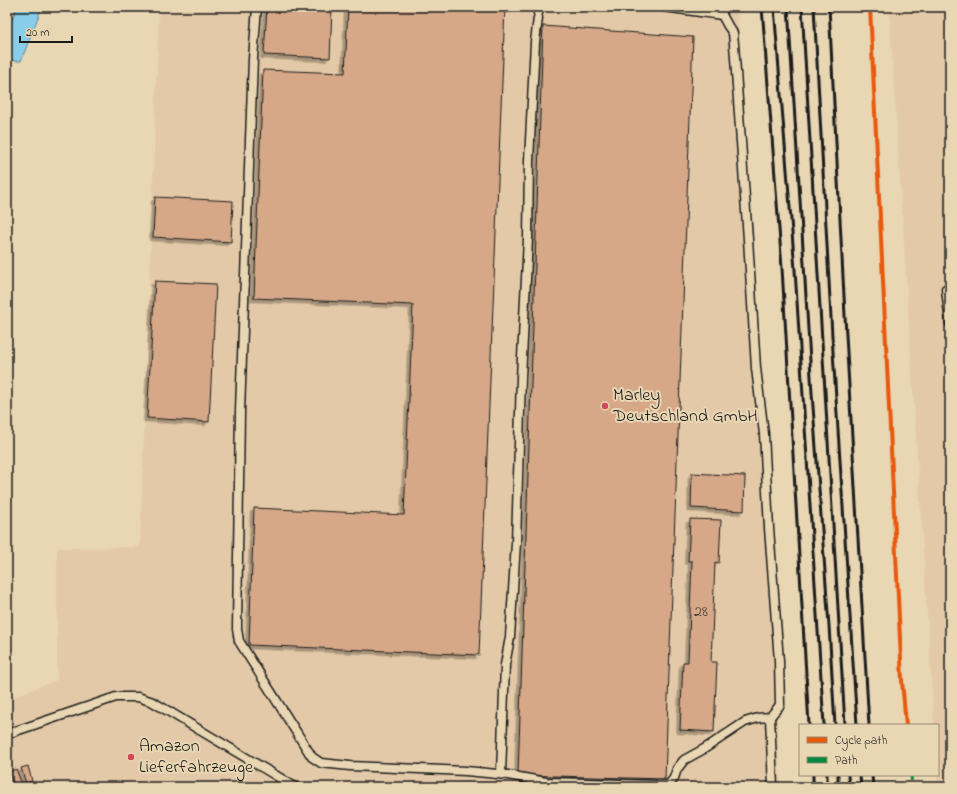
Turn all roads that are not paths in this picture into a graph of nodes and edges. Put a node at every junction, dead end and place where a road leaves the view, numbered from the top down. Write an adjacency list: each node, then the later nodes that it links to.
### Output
1 (257, 7): 9 (lane)
2 (664, 7): 3 (lane)
3 (722, 11): 7 (lane)
4 (538, 13): 9 (lane)
5 (950, 288): 6 (lane)
6 (950, 323)
7 (770, 717): 10 (lane); 12 (lane)
8 (7, 734): 11 (lane)
9 (501, 774): 10 (lane)
10 (670, 786)
11 (295, 787)
12 (773, 787)

